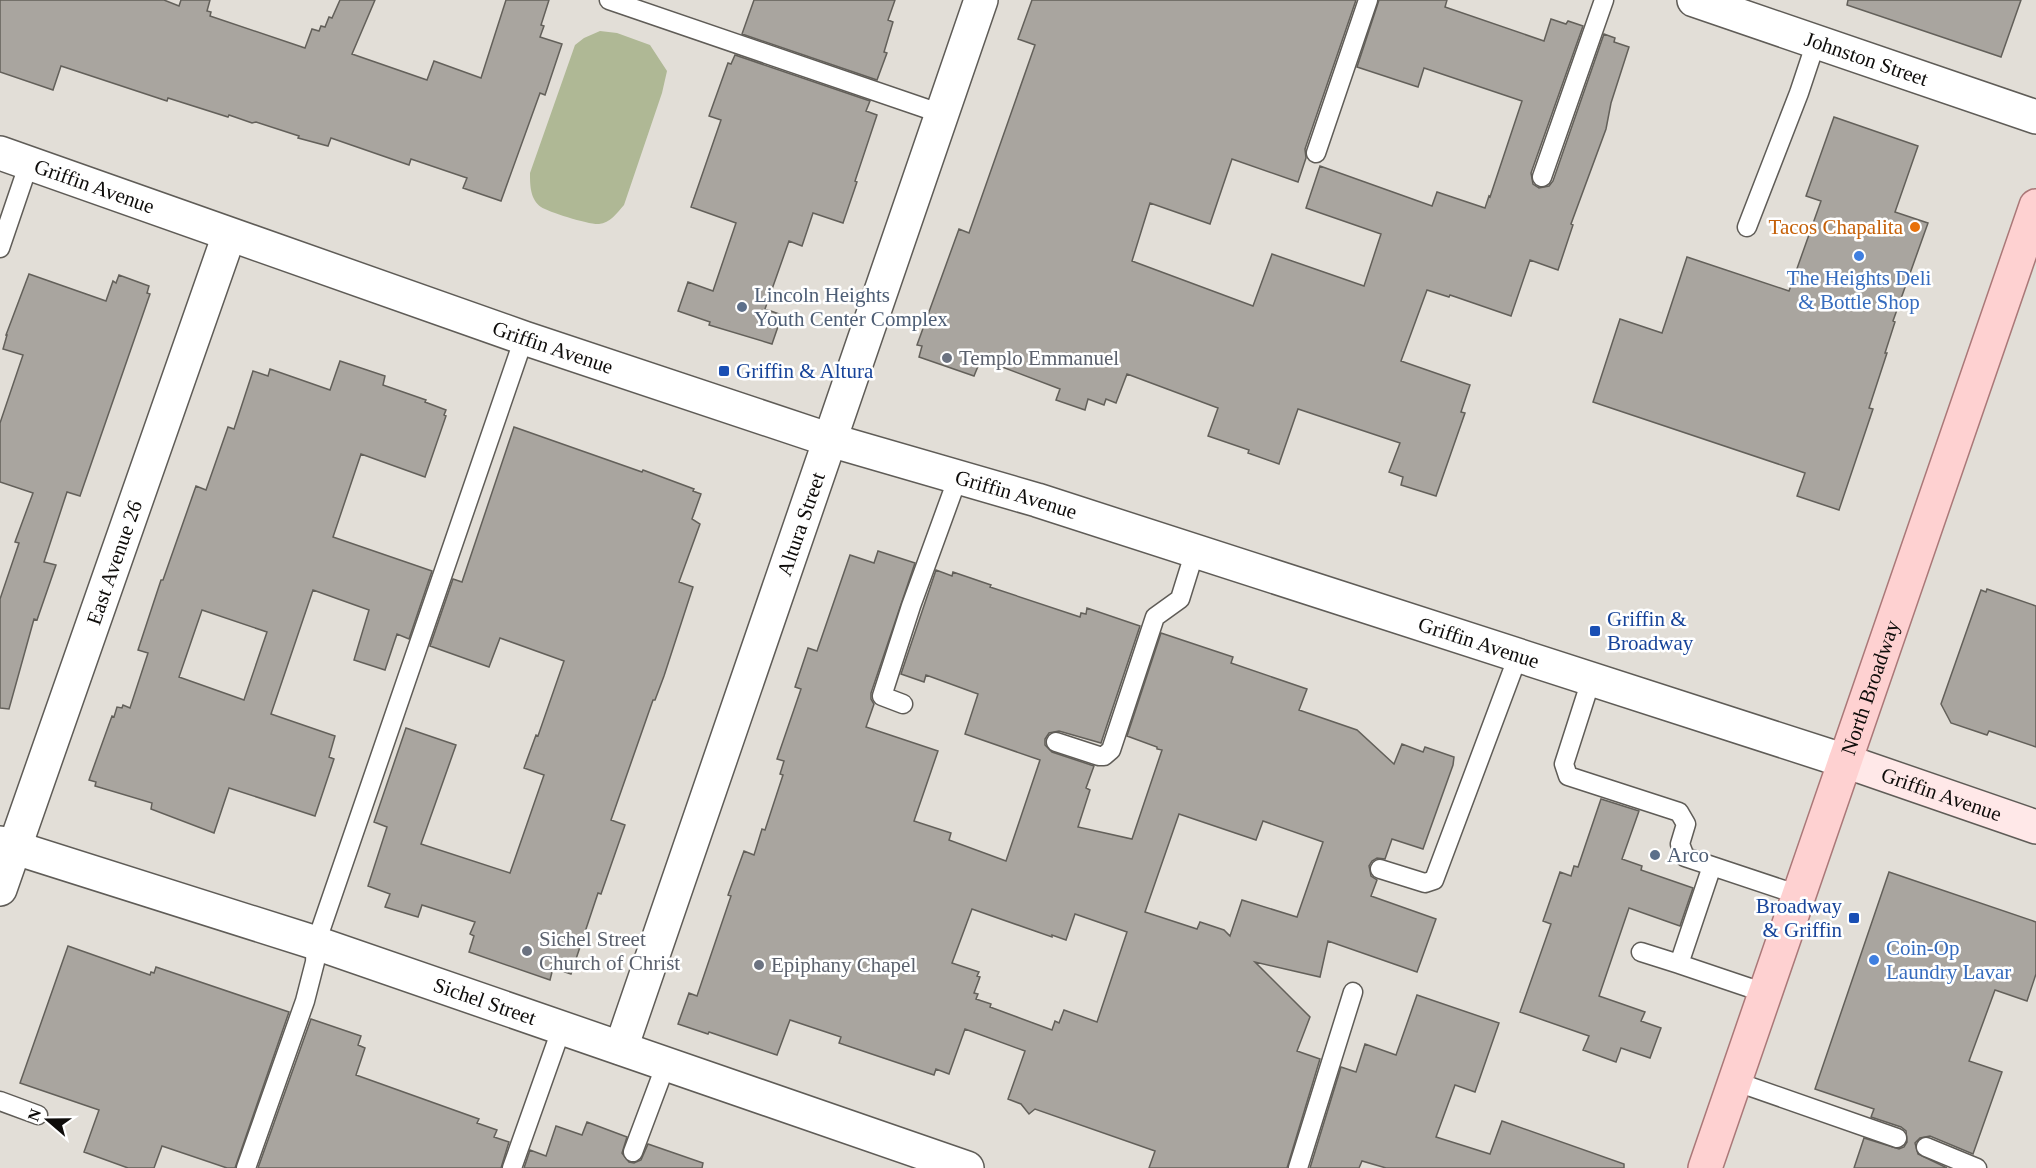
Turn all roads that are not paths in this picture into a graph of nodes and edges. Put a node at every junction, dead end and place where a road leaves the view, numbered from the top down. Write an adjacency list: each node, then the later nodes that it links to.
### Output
1 (609, 0): 7 (lane)
2 (981, 0): 7 (street, Altura Street)
3 (1368, 0): 9 (lane)
4 (1604, 0): 11 (lane)
5 (1694, 0): 6 (street, Johnston Street)
6 (1816, 42): 8 (street, Johnston Street); 13 (lane)
7 (942, 114): 17 (street, Altura Street)
8 (2036, 117)
9 (1316, 153)
10 (15, 158): 14 (street, Griffin Avenue); 15 (lane)
11 (1542, 177)
12 (2036, 206): 24 (main road, North Broadway)
13 (1747, 227)
14 (229, 235): 16 (street, Griffin Avenue); 26 (street, East Avenue 26)
15 (0, 248)
16 (525, 338): 17 (street, Griffin Avenue); 31 (lane)
17 (830, 440): 18 (street, Griffin Avenue); 37 (street, Altura Street)
18 (958, 477): 19 (street, Griffin Avenue); 22 (lane)
19 (1195, 551): 20 (street, Griffin Avenue); 23 (lane)
20 (1518, 656): 21 (street, Griffin Avenue); 28 (lane)
21 (1591, 680): 24 (street, Griffin Avenue); 27 (lane)
22 (903, 704)
23 (1056, 742)
24 (1845, 761): 25 (main road, Griffin Avenue); 30 (main road, North Broadway)
25 (2036, 827)
26 (7, 845): 29 (street, East Avenue 26); 31 (street, Sichel Street)
27 (1712, 866): 30 (lane); 33 (lane)
28 (1380, 869)
29 (0, 889)
30 (1799, 895): 35 (main road, North Broadway)
31 (316, 943): 36 (street, Sichel Street); 45 (lane)
32 (1641, 952): 33 (lane)
33 (1679, 964): 35 (lane)
34 (1353, 992): 48 (lane)
35 (1765, 993): 39 (main road, North Broadway)
36 (562, 1027): 37 (street, Sichel Street); 46 (lane)
37 (621, 1048): 38 (street, Sichel Street)
38 (666, 1064): 44 (lane); 47 (street, Sichel Street)
39 (1734, 1081): 42 (lane); 49 (main road, North Broadway)
40 (0, 1101): 41 (lane)
41 (39, 1115)
42 (1897, 1138)
43 (1926, 1147): 50 (lane)
44 (630, 1160)
45 (246, 1168)
46 (512, 1168)
47 (967, 1168)
48 (1298, 1168)
49 (1705, 1168)
50 (1977, 1168)

